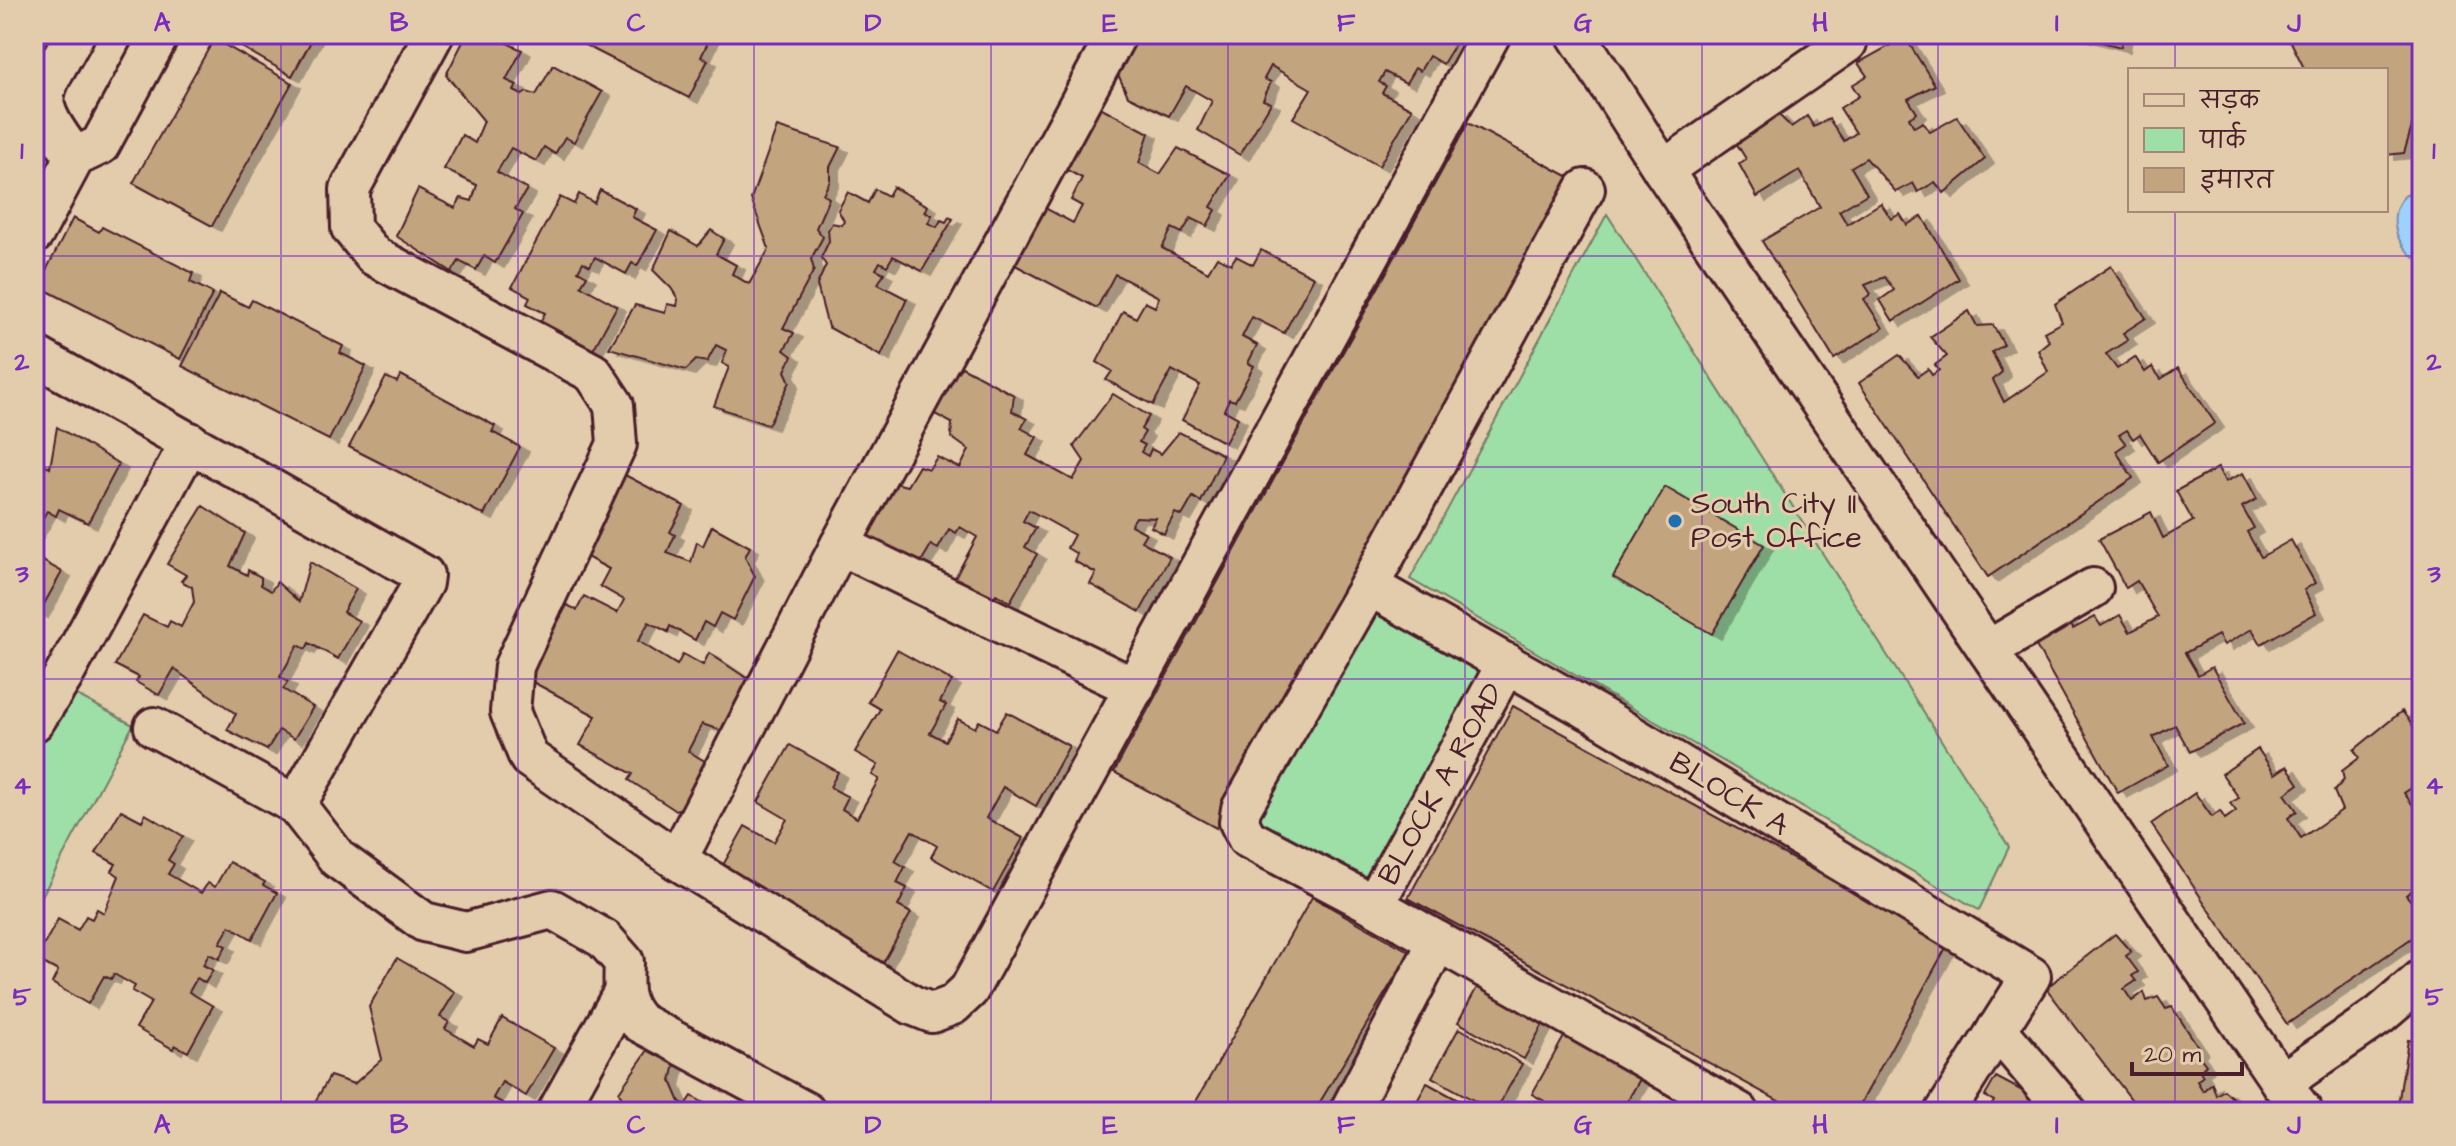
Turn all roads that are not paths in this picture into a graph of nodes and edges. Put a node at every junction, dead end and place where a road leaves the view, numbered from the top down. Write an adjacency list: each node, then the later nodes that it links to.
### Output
1 (75, 34): 8 (street)
2 (160, 34): 8 (street)
3 (434, 34): 23 (street)
4 (1117, 34): 14 (street)
5 (1491, 34): 19 (street)
6 (1576, 34): 9 (street)
7 (1847, 43): 9 (street)
8 (75, 157): 11 (street)
9 (1663, 170): 17 (street)
10 (1585, 189): 15 (street)
11 (34, 234)
12 (34, 355): 13 (street)
13 (190, 442): 20 (street); 22 (street)
14 (840, 545): 19 (street); 23 (street)
15 (1369, 586): 18 (street, BLOCK A); 24 (street)
16 (2093, 588): 17 (street)
17 (1988, 650): 29 (street)
18 (1507, 663): 24 (street, BLOCK A ROAD); 28 (street, BLOCK A)
19 (1135, 688): 23 (street)
20 (35, 720)
21 (154, 727): 22 (street)
22 (296, 805): 27 (street)
23 (677, 860)
24 (1374, 905): 25 (street)
25 (1438, 941): 32 (street); 33 (street)
26 (2422, 979): 29 (street)
27 (623, 993): 30 (street); 31 (street)
28 (1997, 1029): 34 (street, BLOCK A); 35 (street)
29 (2292, 1097)
30 (557, 1112)
31 (806, 1112)
32 (1349, 1112)
33 (1739, 1112)
34 (1945, 1112)
35 (2067, 1112)

